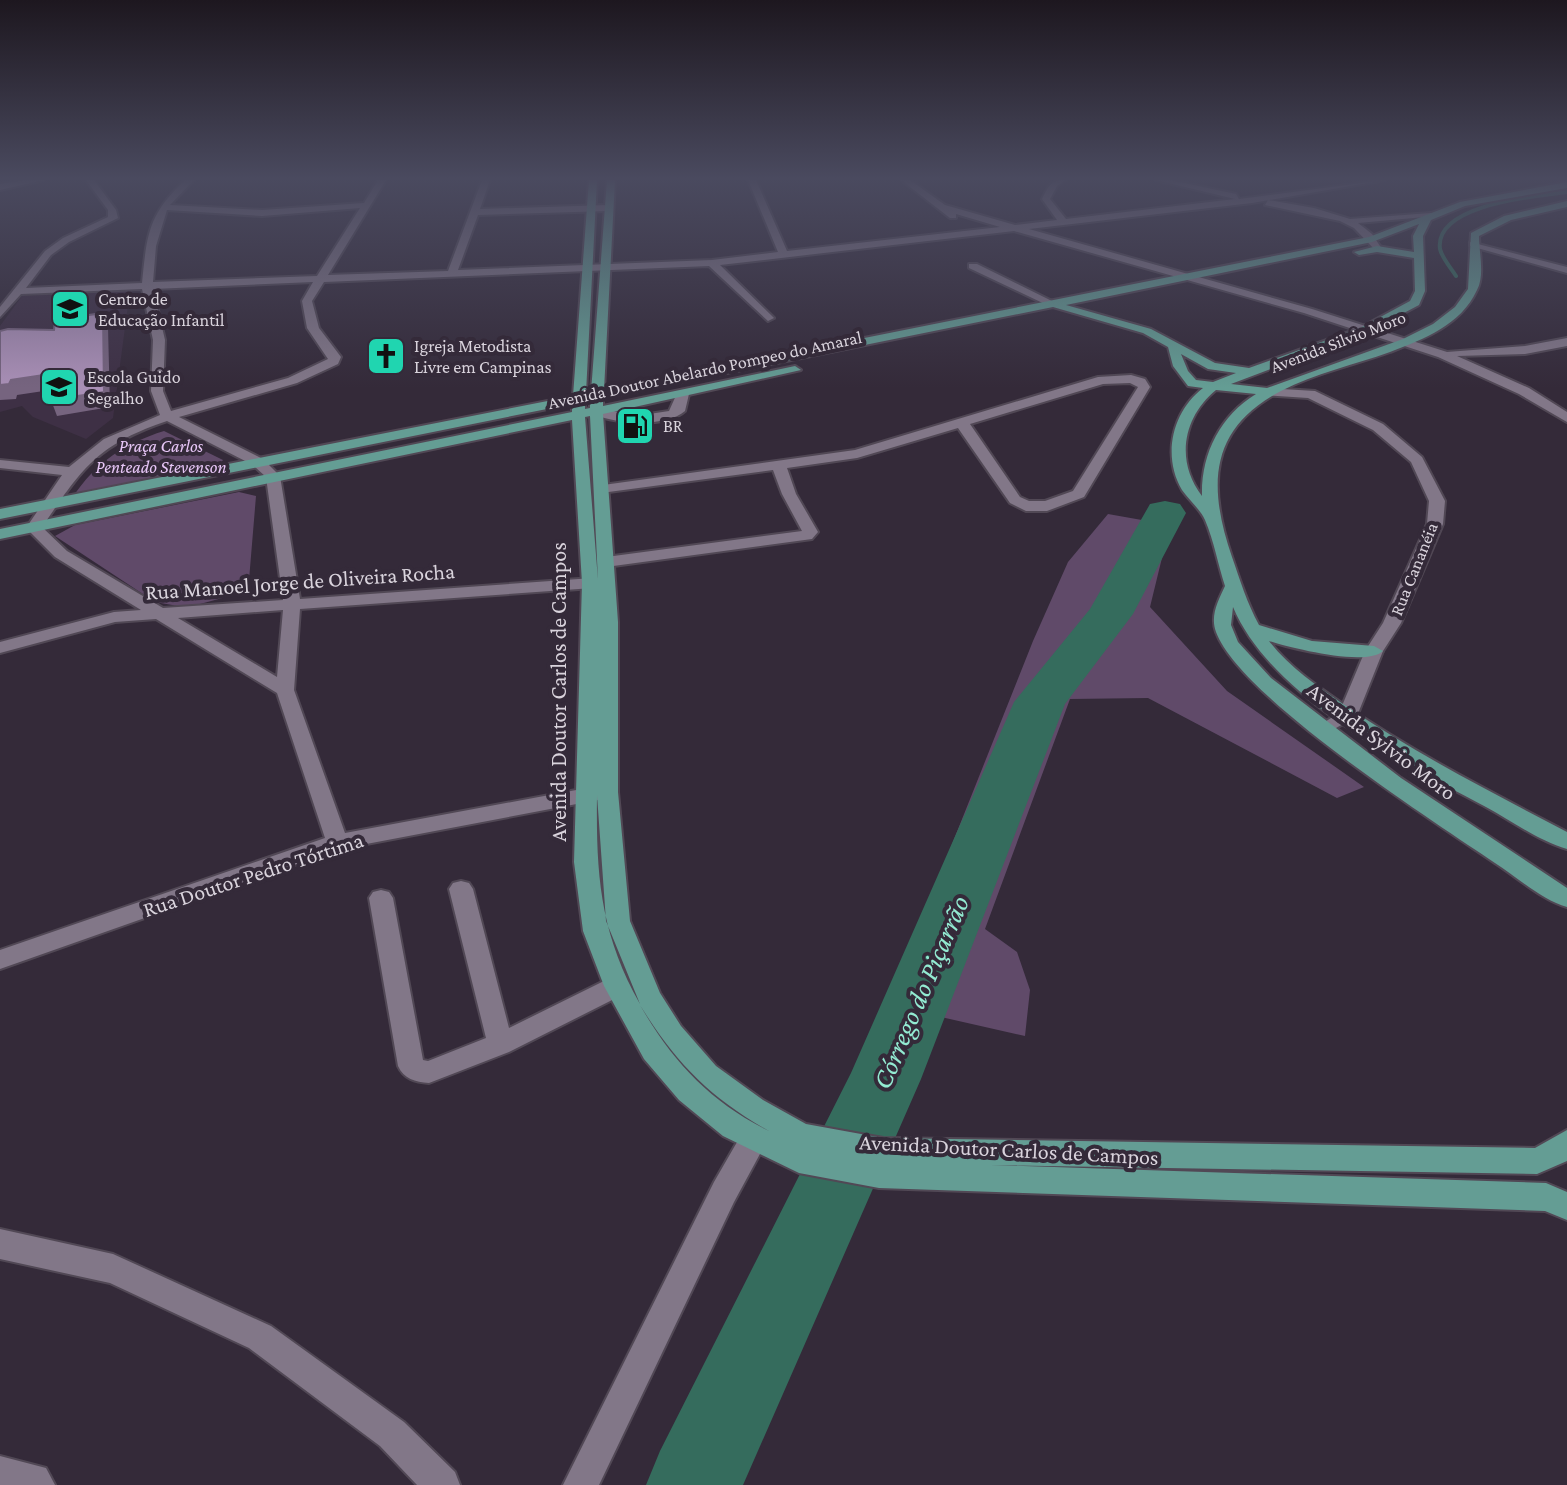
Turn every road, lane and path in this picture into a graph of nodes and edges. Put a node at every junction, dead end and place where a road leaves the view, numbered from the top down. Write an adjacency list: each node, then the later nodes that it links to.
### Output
1 (53, 249): 28 (street)
2 (152, 249): 27 (street)
3 (338, 249): 25 (street)
4 (460, 249): 23 (street)
5 (590, 249): 20 (main road, Avenida Doutor Carlos de Campos)
6 (604, 249): 21 (main road, Avenida Doutor Carlos de Campos)
7 (781, 249): 16 (street)
8 (839, 249): 16 (street)
9 (1088, 249): 24 (street)
10 (1344, 249): 24 (main road, Avenida Doutor Abelardo Pompeo do Amaral)
11 (1351, 249): 26 (main road, Avenida Doutor Abelardo Pompeo do Amaral)
12 (1393, 249): 17 (main road, Avenida Doutor Abelardo Pompeo do Amaral)
13 (1418, 249): 17 (main road)
14 (1473, 249): 34 (main road, Avenida Silvio Moro)
15 (1492, 249): 22 (street)
16 (784, 256): 18 (street)
17 (1418, 256): 33 (main road)
18 (712, 263): 21 (street); 32 (street)
19 (973, 266): 29 (street)
20 (586, 270): 21 (street); 23 (street); 44 (main road, Avenida Doutor Carlos de Campos)
21 (607, 270): 44 (main road, Avenida Doutor Carlos de Campos)
22 (1567, 270)
23 (451, 275): 25 (street)
24 (1184, 278): 26 (street); 29 (main road, Avenida Doutor Abelardo Pompeo do Amaral)
25 (318, 279): 27 (street); 45 (street)
26 (1203, 284): 30 (main road, Avenida Doutor Abelardo Pompeo do Amaral); 33 (street)
27 (147, 286): 28 (street); 45 (street)
28 (19, 291): 31 (street)
29 (1053, 304): 30 (main road); 37 (main road, Avenida Doutor Abelardo Pompeo do Amaral)
30 (1074, 310): 36 (main road); 39 (main road, Avenida Doutor Abelardo Pompeo do Amaral)
31 (0, 314)
32 (768, 318)
33 (1364, 330): 34 (street); 40 (main road)
34 (1405, 342): 38 (street); 42 (main road, Avenida Silvio Moro)
35 (1567, 342): 38 (street)
36 (1174, 345): 40 (main road); 41 (main road)
37 (815, 353): 39 (main road); 44 (main road, Avenida Doutor Abelardo Pompeo do Amaral)
38 (1442, 354): 46 (street)
39 (828, 363): 43 (main road, Avenida Doutor Abelardo Pompeo do Amaral)
40 (1249, 371): 41 (main road)
41 (1213, 386): 42 (main road); 56 (main road)
42 (1268, 392): 56 (main road, Avenida Silvio Moro); 65 (street, Rua Cananéia)
43 (683, 394): 44 (street)
44 (588, 405): 48 (main road, Avenida Doutor Abelardo Pompeo do Amaral); 52 (main road, Avenida Doutor Abelardo Pompeo do Amaral); 53 (main road, Avenida Doutor Carlos de Campos); 59 (main road, Avenida Doutor Carlos de Campos)
45 (167, 416): 48 (street); 51 (street)
46 (1567, 418)
47 (962, 423): 47 (street); 50 (street)
48 (258, 462): 52 (street); 54 (main road, Avenida Doutor Abelardo Pompeo do Amaral)
49 (0, 464): 51 (street)
50 (778, 464): 53 (street); 59 (street, Rua Manoel Jorge de Oliveira Rocha)
51 (72, 472): 54 (street)
52 (273, 476): 57 (main road, Avenida Doutor Abelardo Pompeo do Amaral); 61 (street)
53 (601, 489): 59 (main road, Avenida Doutor Carlos de Campos)
54 (52, 504): 55 (main road, Avenida Doutor Abelardo Pompeo do Amaral); 57 (street)
55 (0, 514)
56 (1211, 517): 60 (main road, Avenida Silvio Moro)
57 (34, 528): 58 (main road, Avenida Doutor Abelardo Pompeo do Amaral); 62 (street)
58 (0, 534)
59 (601, 576): 61 (street, Rua Manoel Jorge de Oliveira Rocha); 69 (main road, Avenida Doutor Carlos de Campos)
60 (1234, 586): 63 (main road, Avenida Silvio Moro); 68 (main road, Avenida Sylvio Moro)
61 (292, 604): 62 (street, Rua Manoel Jorge de Oliveira Rocha); 66 (street)
62 (157, 612): 64 (street, Rua Manoel Jorge de Oliveira Rocha); 66 (street)
63 (1251, 628): 65 (main road); 67 (main road, Avenida Silvio Moro)
64 (0, 648)
65 (1374, 651): 67 (street, Rua Cananéia)
66 (285, 690): 71 (street)
67 (1347, 716): 68 (street); 70 (main road, Avenida Silvio Moro)
68 (1322, 730): 74 (main road, Avenida Sylvio Moro)
69 (596, 792): 71 (street, Rua Doutor Pedro Tórtima); 76 (main road, Avenida Doutor Carlos de Campos); 80 (main road, Avenida Doutor Carlos de Campos)
70 (1567, 841)
71 (337, 842): 75 (street, Rua Doutor Pedro Tórtima)
72 (461, 889): 77 (street)
73 (381, 898): 77 (street)
74 (1567, 899)
75 (0, 960)
76 (617, 986): 77 (street); 78 (main road, Avenida Doutor Carlos de Campos)
77 (500, 1044)
78 (754, 1139): 80 (main road, Avenida Doutor Carlos de Campos); 87 (street)
79 (1567, 1143): 81 (main road, Avenida Doutor Carlos de Campos)
80 (800, 1147): 81 (main road, Avenida Doutor Carlos de Campos)
81 (881, 1163): 82 (main road, Avenida Doutor Carlos de Campos)
82 (1567, 1206)
83 (0, 1244): 86 (street)
84 (0, 1474): 85 (street)
85 (37, 1485)
86 (442, 1485)
87 (581, 1485)

